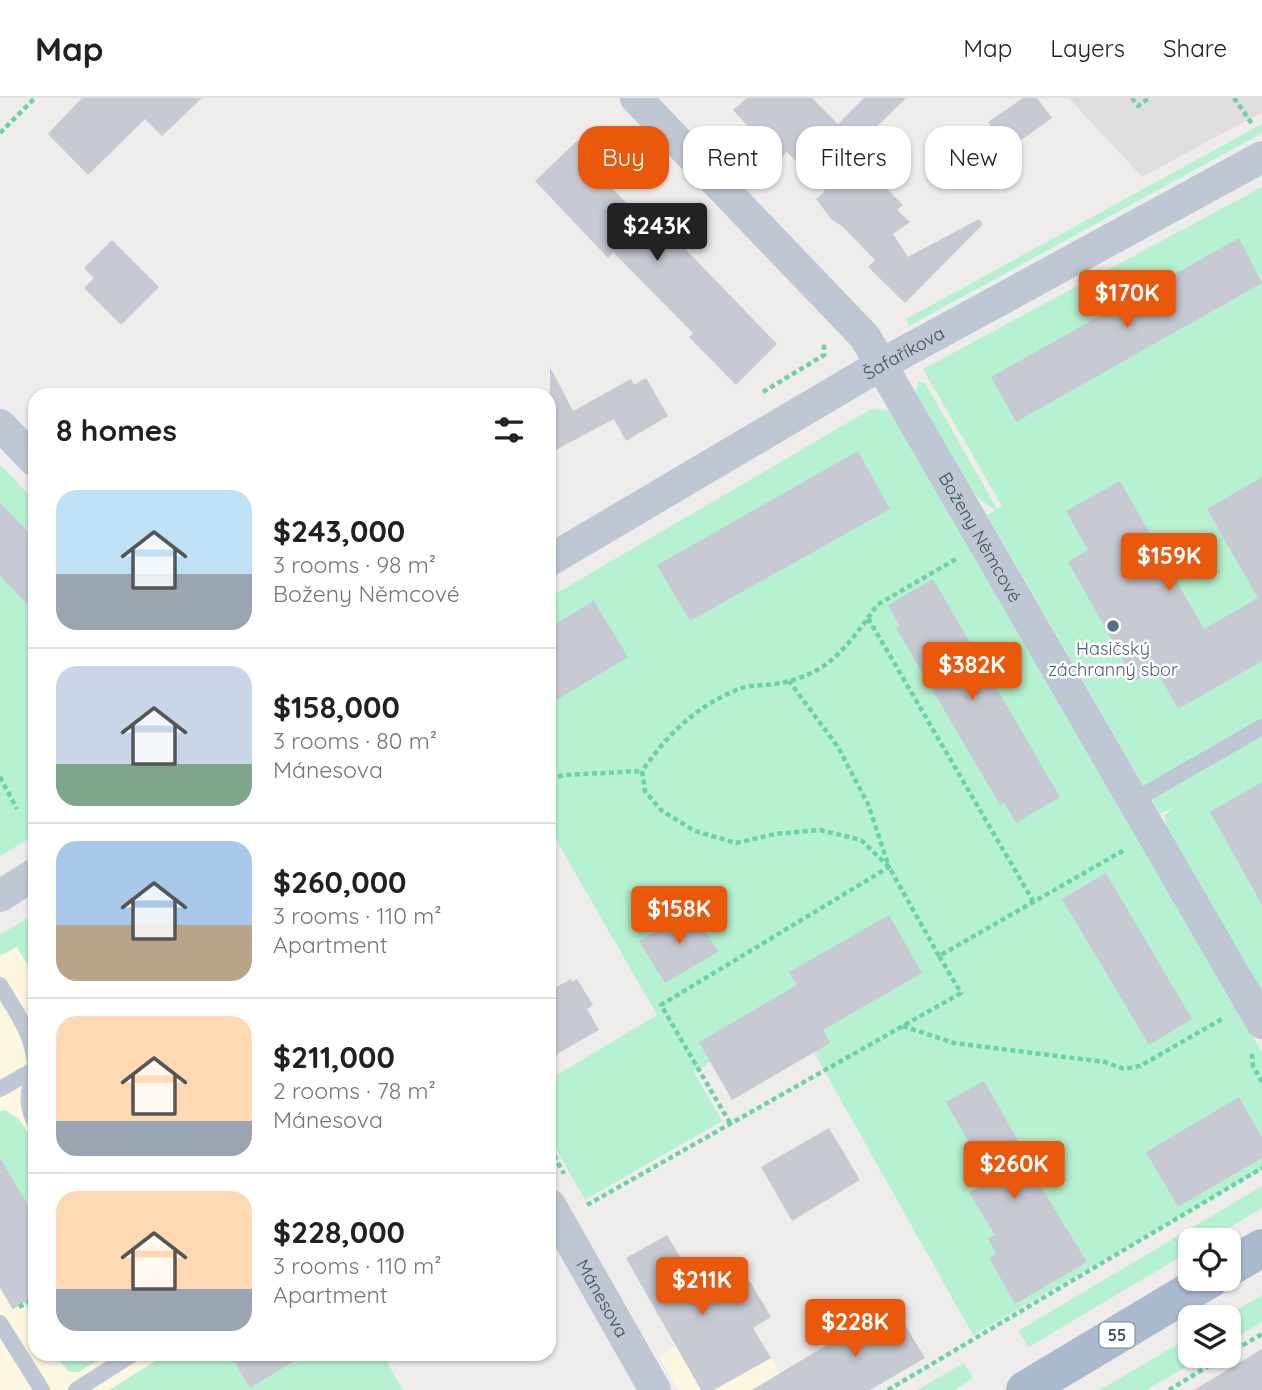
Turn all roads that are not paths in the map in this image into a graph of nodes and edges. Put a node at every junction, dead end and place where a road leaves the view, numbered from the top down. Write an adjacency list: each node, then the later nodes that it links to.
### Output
1 (636, 98): 3 (street, Boženy Němcové)
2 (1262, 157): 3 (street, Šafaříkova)
3 (882, 364): 6 (street, Šafaříkova); 8 (street, Boženy Němcové)
4 (0, 425): 5 (street)
5 (28, 454)
6 (556, 556)
7 (1262, 727): 8 (lane)
8 (1133, 801): 13 (street, Boženy Němcové)
9 (28, 878): 10 (street)
10 (0, 896)
11 (0, 985): 12 (lane)
12 (28, 1031)
13 (1255, 1035)
14 (28, 1073): 15 (lane)
15 (0, 1089)
16 (556, 1217): 24 (street, Mánesova)
17 (1262, 1248): 18 (main road)
18 (1241, 1260)
19 (1190, 1291): 25 (main road, 55)
20 (0, 1323): 22 (lane)
21 (122, 1361): 23 (lane)
22 (42, 1390)
23 (76, 1390)
24 (655, 1390)
25 (1025, 1390)

